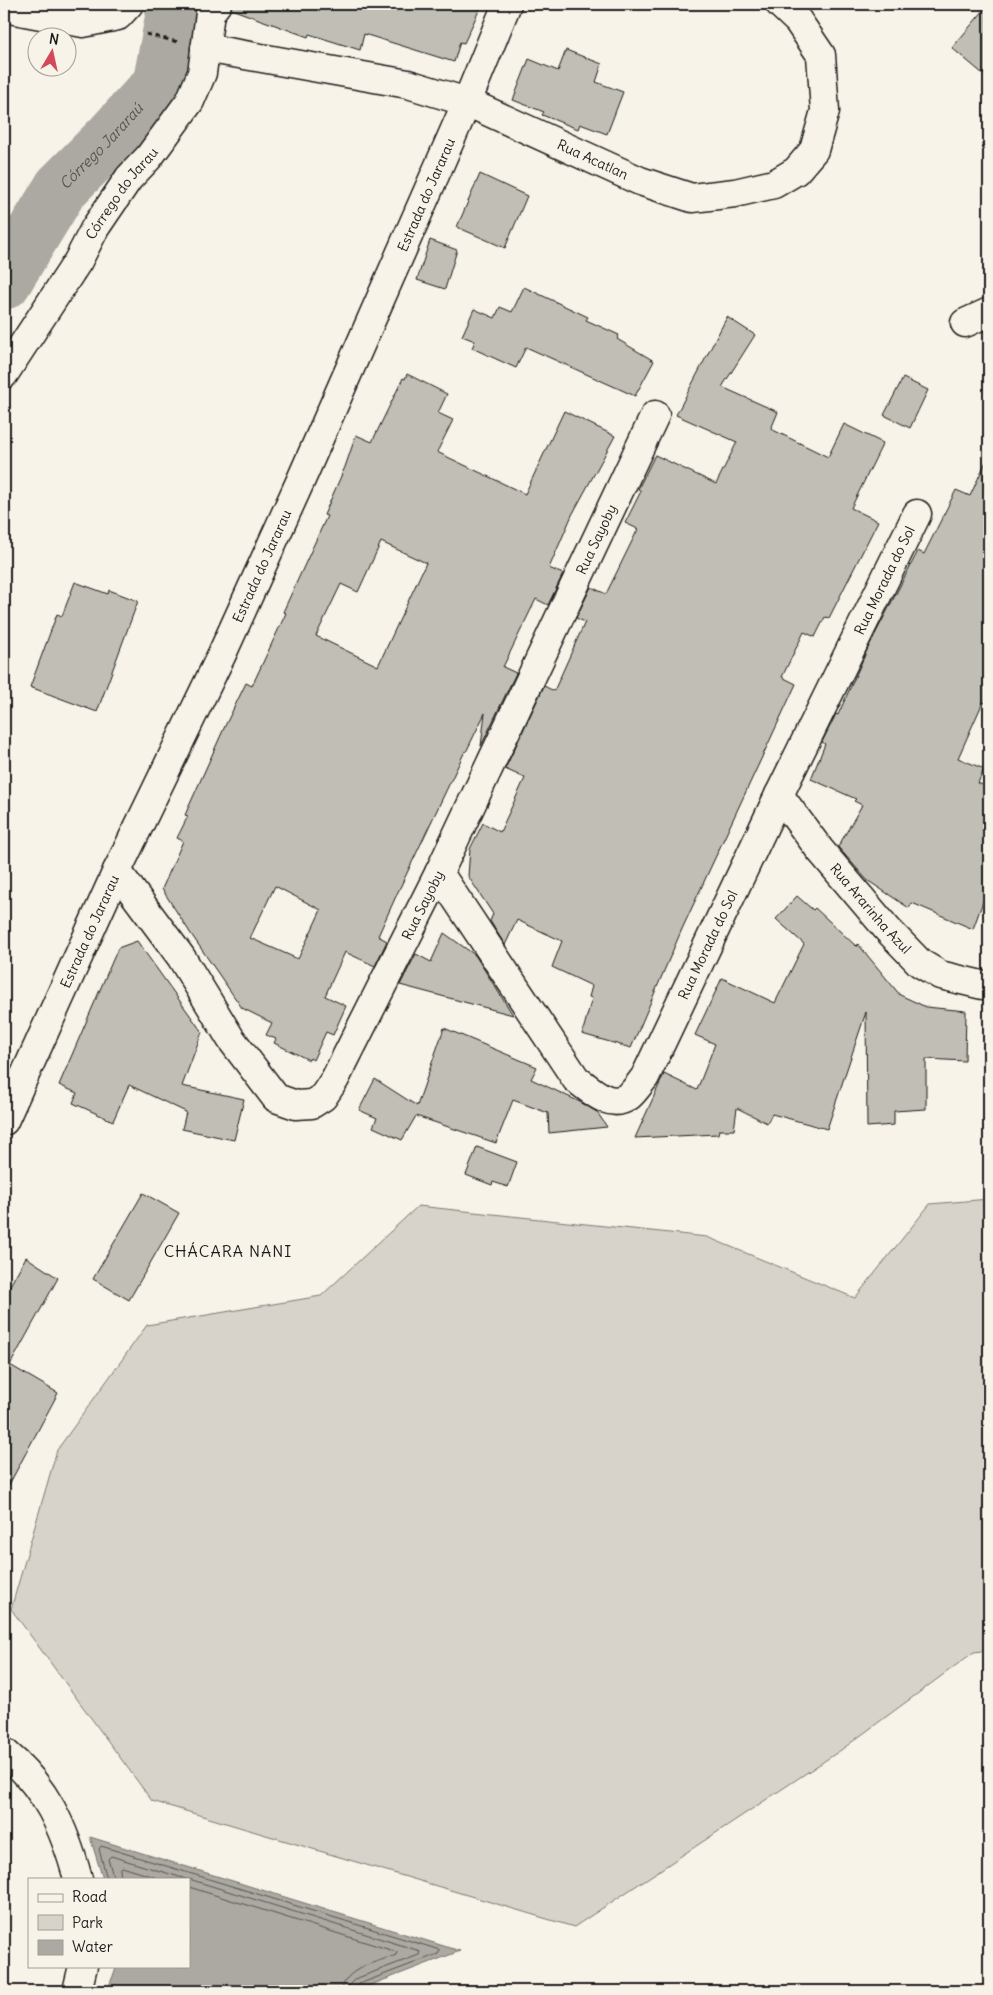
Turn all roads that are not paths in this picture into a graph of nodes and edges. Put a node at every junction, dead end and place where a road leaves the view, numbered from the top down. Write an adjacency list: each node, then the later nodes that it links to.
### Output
1 (129, 4): 5 (street)
2 (217, 4): 6 (street, Córrego do Jarau)
3 (507, 4): 7 (street, Estrada do Jararau)
4 (780, 4): 7 (street, Rua Acatlan)
5 (4, 8)
6 (196, 46): 7 (street, Rua Acatlan); 10 (street, Córrego do Jarau)
7 (467, 102): 14 (street, Estrada do Jararau)
8 (989, 312): 9 (street)
9 (965, 323)
10 (4, 374)
11 (655, 415): 15 (street, Rua Sayoby)
12 (916, 514): 13 (street, Rua Morada do Sol)
13 (779, 794): 15 (street, Rua Morada do Sol); 16 (street, Rua Ararinha Azul)
14 (117, 871): 15 (street, Rua Sayoby); 17 (street, Estrada do Jararau)
15 (440, 873)
16 (987, 980)
17 (4, 1120)
18 (4, 1752): 19 (street)
19 (78, 1878)
20 (83, 1968): 21 (street)
21 (77, 1991)

